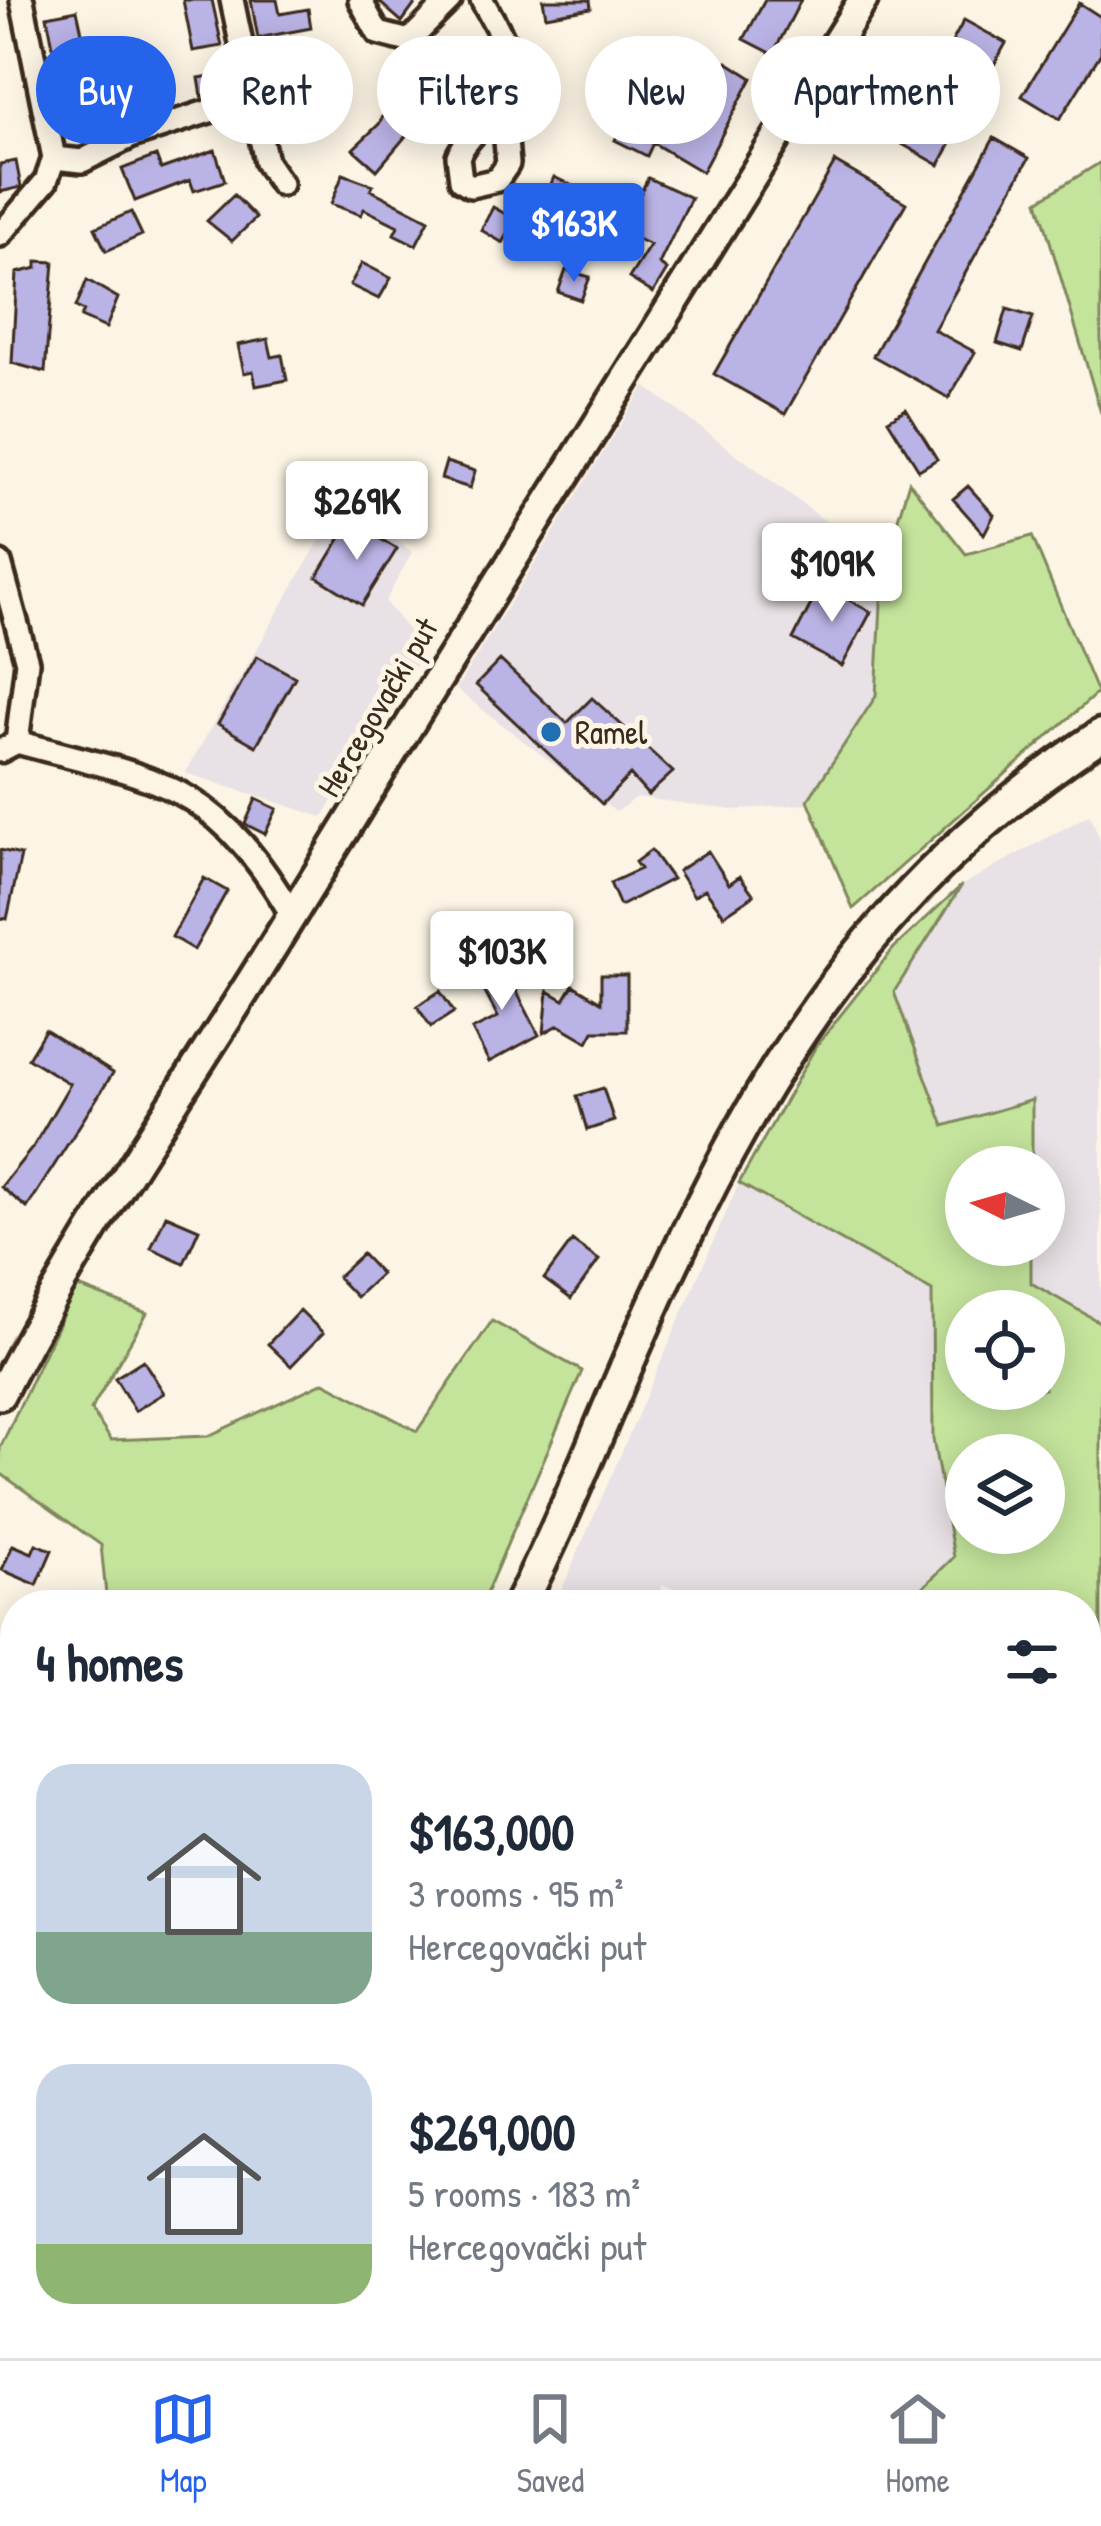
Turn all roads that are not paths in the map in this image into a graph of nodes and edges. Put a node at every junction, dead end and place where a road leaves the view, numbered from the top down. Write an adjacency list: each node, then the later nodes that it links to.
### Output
1 (22, 0): 11 (street)
2 (232, 0): 7 (street)
3 (360, 0): 4 (street)
4 (450, 0)
5 (482, 0): 8 (street)
6 (863, 0): 17 (main road, Hercegovački put)
7 (240, 36)
8 (500, 36)
9 (200, 114): 11 (street)
10 (262, 144): 12 (street)
11 (54, 158): 13 (street)
12 (281, 184)
13 (0, 235)
14 (0, 563): 16 (street)
15 (1101, 735): 19 (main road)
16 (9, 746): 17 (street)
17 (292, 914): 18 (main road, Hercegovački put)
18 (0, 1395)
19 (527, 1590)

